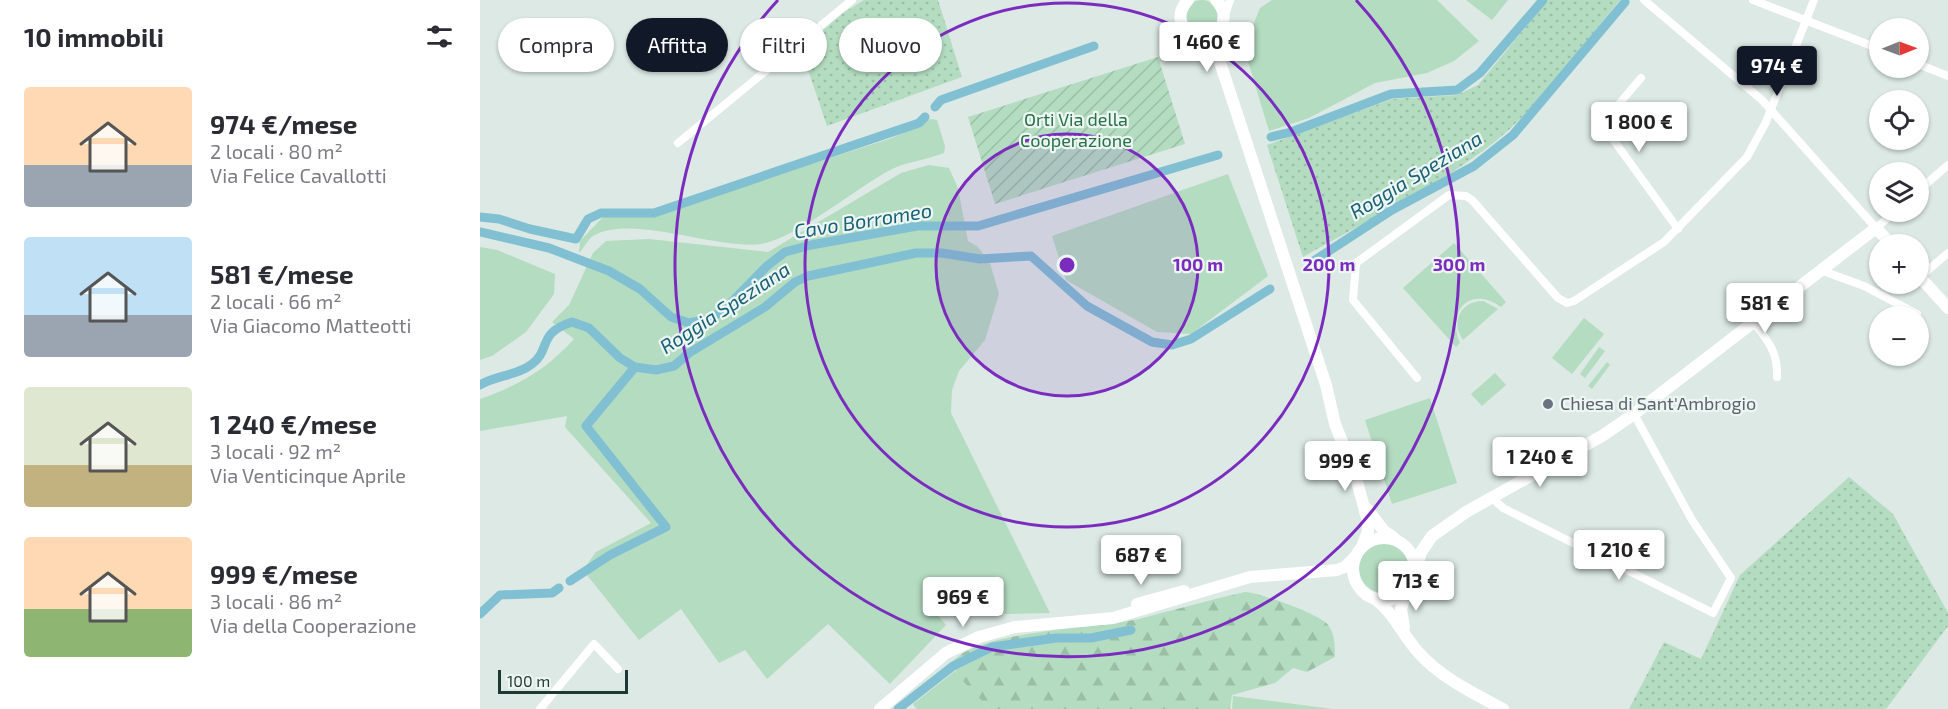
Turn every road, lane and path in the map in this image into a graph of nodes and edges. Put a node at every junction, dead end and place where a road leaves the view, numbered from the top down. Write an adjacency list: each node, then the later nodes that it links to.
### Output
1 (852, 0): 17 (street)
2 (1216, 0): 9 (street)
3 (1230, 0): 9 (street)
4 (1645, 0): 16 (street)
5 (1753, 0): 8 (street)
6 (1814, 0): 8 (street)
7 (1184, 4): 10 (street)
8 (1805, 21): 11 (street); 16 (street)
9 (1222, 25): 10 (street); 12 (street)
10 (1202, 38): 12 (street)
11 (1869, 45)
12 (1216, 53): 35 (street)
13 (1929, 68): 14 (street)
14 (1948, 76)
15 (1641, 78): 22 (street)
16 (1771, 110): 21 (street); 22 (street)
17 (678, 143)
18 (1948, 165): 19 (street)
19 (1929, 181)
20 (1883, 222): 21 (street)
21 (1876, 228): 23 (street); 26 (street)
22 (1678, 229): 32 (street)
23 (1882, 234)
24 (1948, 253): 25 (street)
25 (1929, 268)
26 (1823, 271): 28 (street); 30 (street)
27 (1929, 287): 29 (street)
28 (1902, 306)
29 (1948, 308)
30 (1754, 323): 31 (street); 33 (street)
31 (1777, 377)
32 (1417, 378)
33 (1634, 414): 34 (street); 34 (street)
34 (1492, 498): 36 (street)
35 (1365, 506): 37 (street); 38 (street)
36 (1429, 539): 37 (street); 39 (street)
37 (1397, 540): 38 (street); 39 (street)
38 (1358, 552): 40 (street); 41 (street)
39 (1416, 569): 42 (street)
40 (1330, 572): 41 (street); 47 (street)
41 (1358, 585): 43 (street)
42 (1407, 590): 43 (street); 44 (street)
43 (1373, 598): 44 (street)
44 (1405, 632): 48 (street)
45 (618, 669): 46 (street)
46 (540, 709)
47 (880, 709)
48 (1503, 709)

